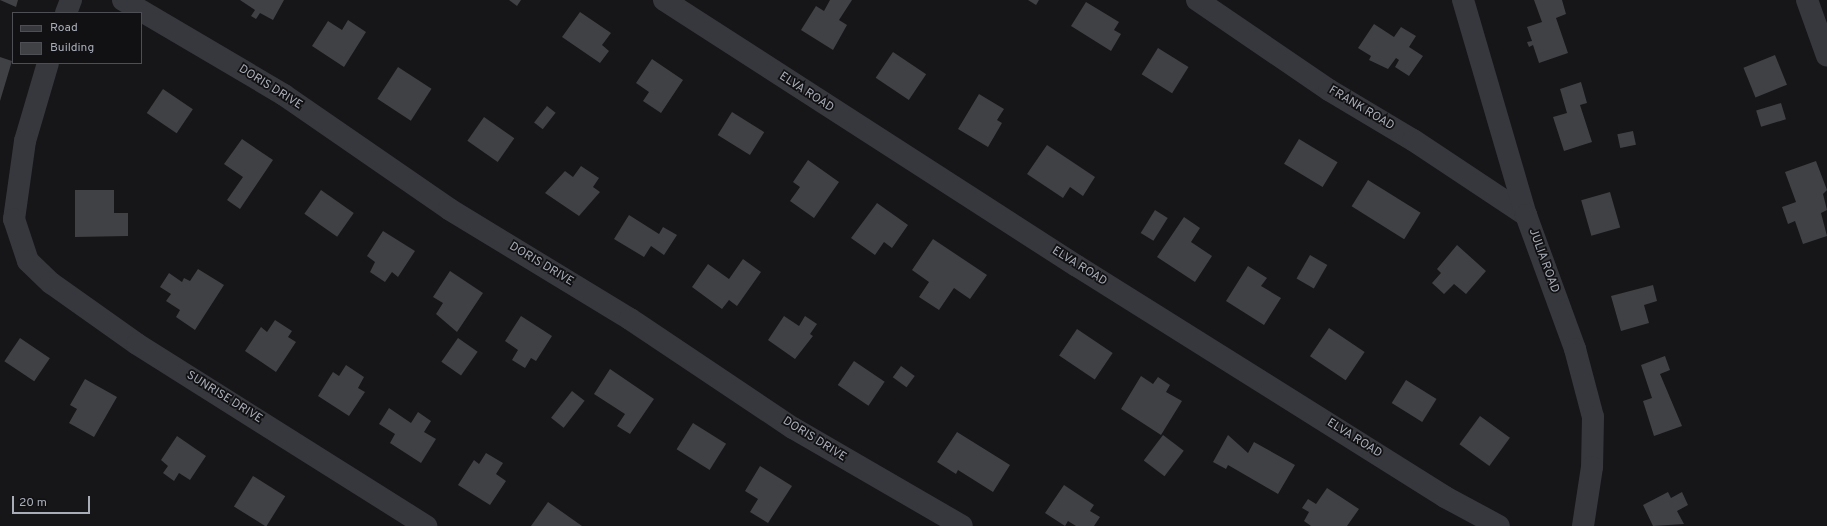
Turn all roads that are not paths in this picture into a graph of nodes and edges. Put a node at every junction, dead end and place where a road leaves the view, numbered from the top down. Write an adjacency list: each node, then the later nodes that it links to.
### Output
1 (71, 0): 7 (street)
2 (123, 0): 12 (street, DORIS DRIVE)
3 (664, 0): 13 (street, ELVA ROAD)
4 (1197, 0): 10 (street, FRANK ROAD)
5 (1463, 0): 10 (street, JULIA ROAD)
6 (1807, 0): 8 (street)
7 (66, 12)
8 (1827, 56)
9 (48, 64): 11 (street, SUNRISE DRIVE)
10 (1526, 216): 14 (street, JULIA ROAD)
11 (426, 526)
12 (962, 526)
13 (1499, 526)
14 (1583, 526)

